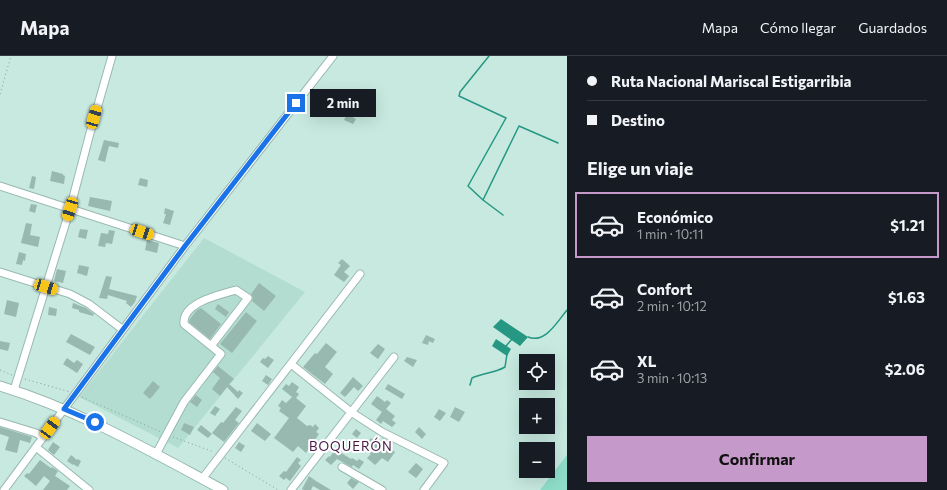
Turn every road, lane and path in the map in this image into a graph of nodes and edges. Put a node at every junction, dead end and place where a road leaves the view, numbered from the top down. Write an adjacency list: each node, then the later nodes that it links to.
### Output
1 (11, 56): 4 (path)
2 (112, 56): 6 (street)
3 (333, 56): 7 (street)
4 (0, 94)
5 (0, 186): 6 (street)
6 (70, 209): 7 (street); 10 (street)
7 (185, 246): 11 (street)
8 (0, 272): 10 (street)
9 (360, 274): 14 (street)
10 (46, 287): 11 (street); 16 (street)
11 (122, 329): 19 (street)
12 (211, 346): 12 (street); 23 (street)
13 (394, 357): 21 (street)
14 (291, 364): 21 (street); 28 (street)
15 (0, 370): 16 (path)
16 (18, 377): 18 (street); 19 (path)
17 (0, 386): 18 (main road)
18 (14, 390): 20 (main road)
19 (74, 394): 20 (street); 23 (path)
20 (64, 409): 24 (street); 26 (main road)
21 (352, 412): 32 (street); 34 (street)
22 (0, 422): 24 (street)
23 (167, 435): 26 (street)
24 (43, 437): 25 (street)
25 (36, 447): 29 (street); 30 (street)
26 (156, 454): 28 (main road)
27 (342, 467): 33 (street)
28 (202, 479): 31 (main road)
29 (4, 490)
30 (89, 490)
31 (223, 490)
32 (291, 490)
33 (382, 490)
34 (424, 490)

